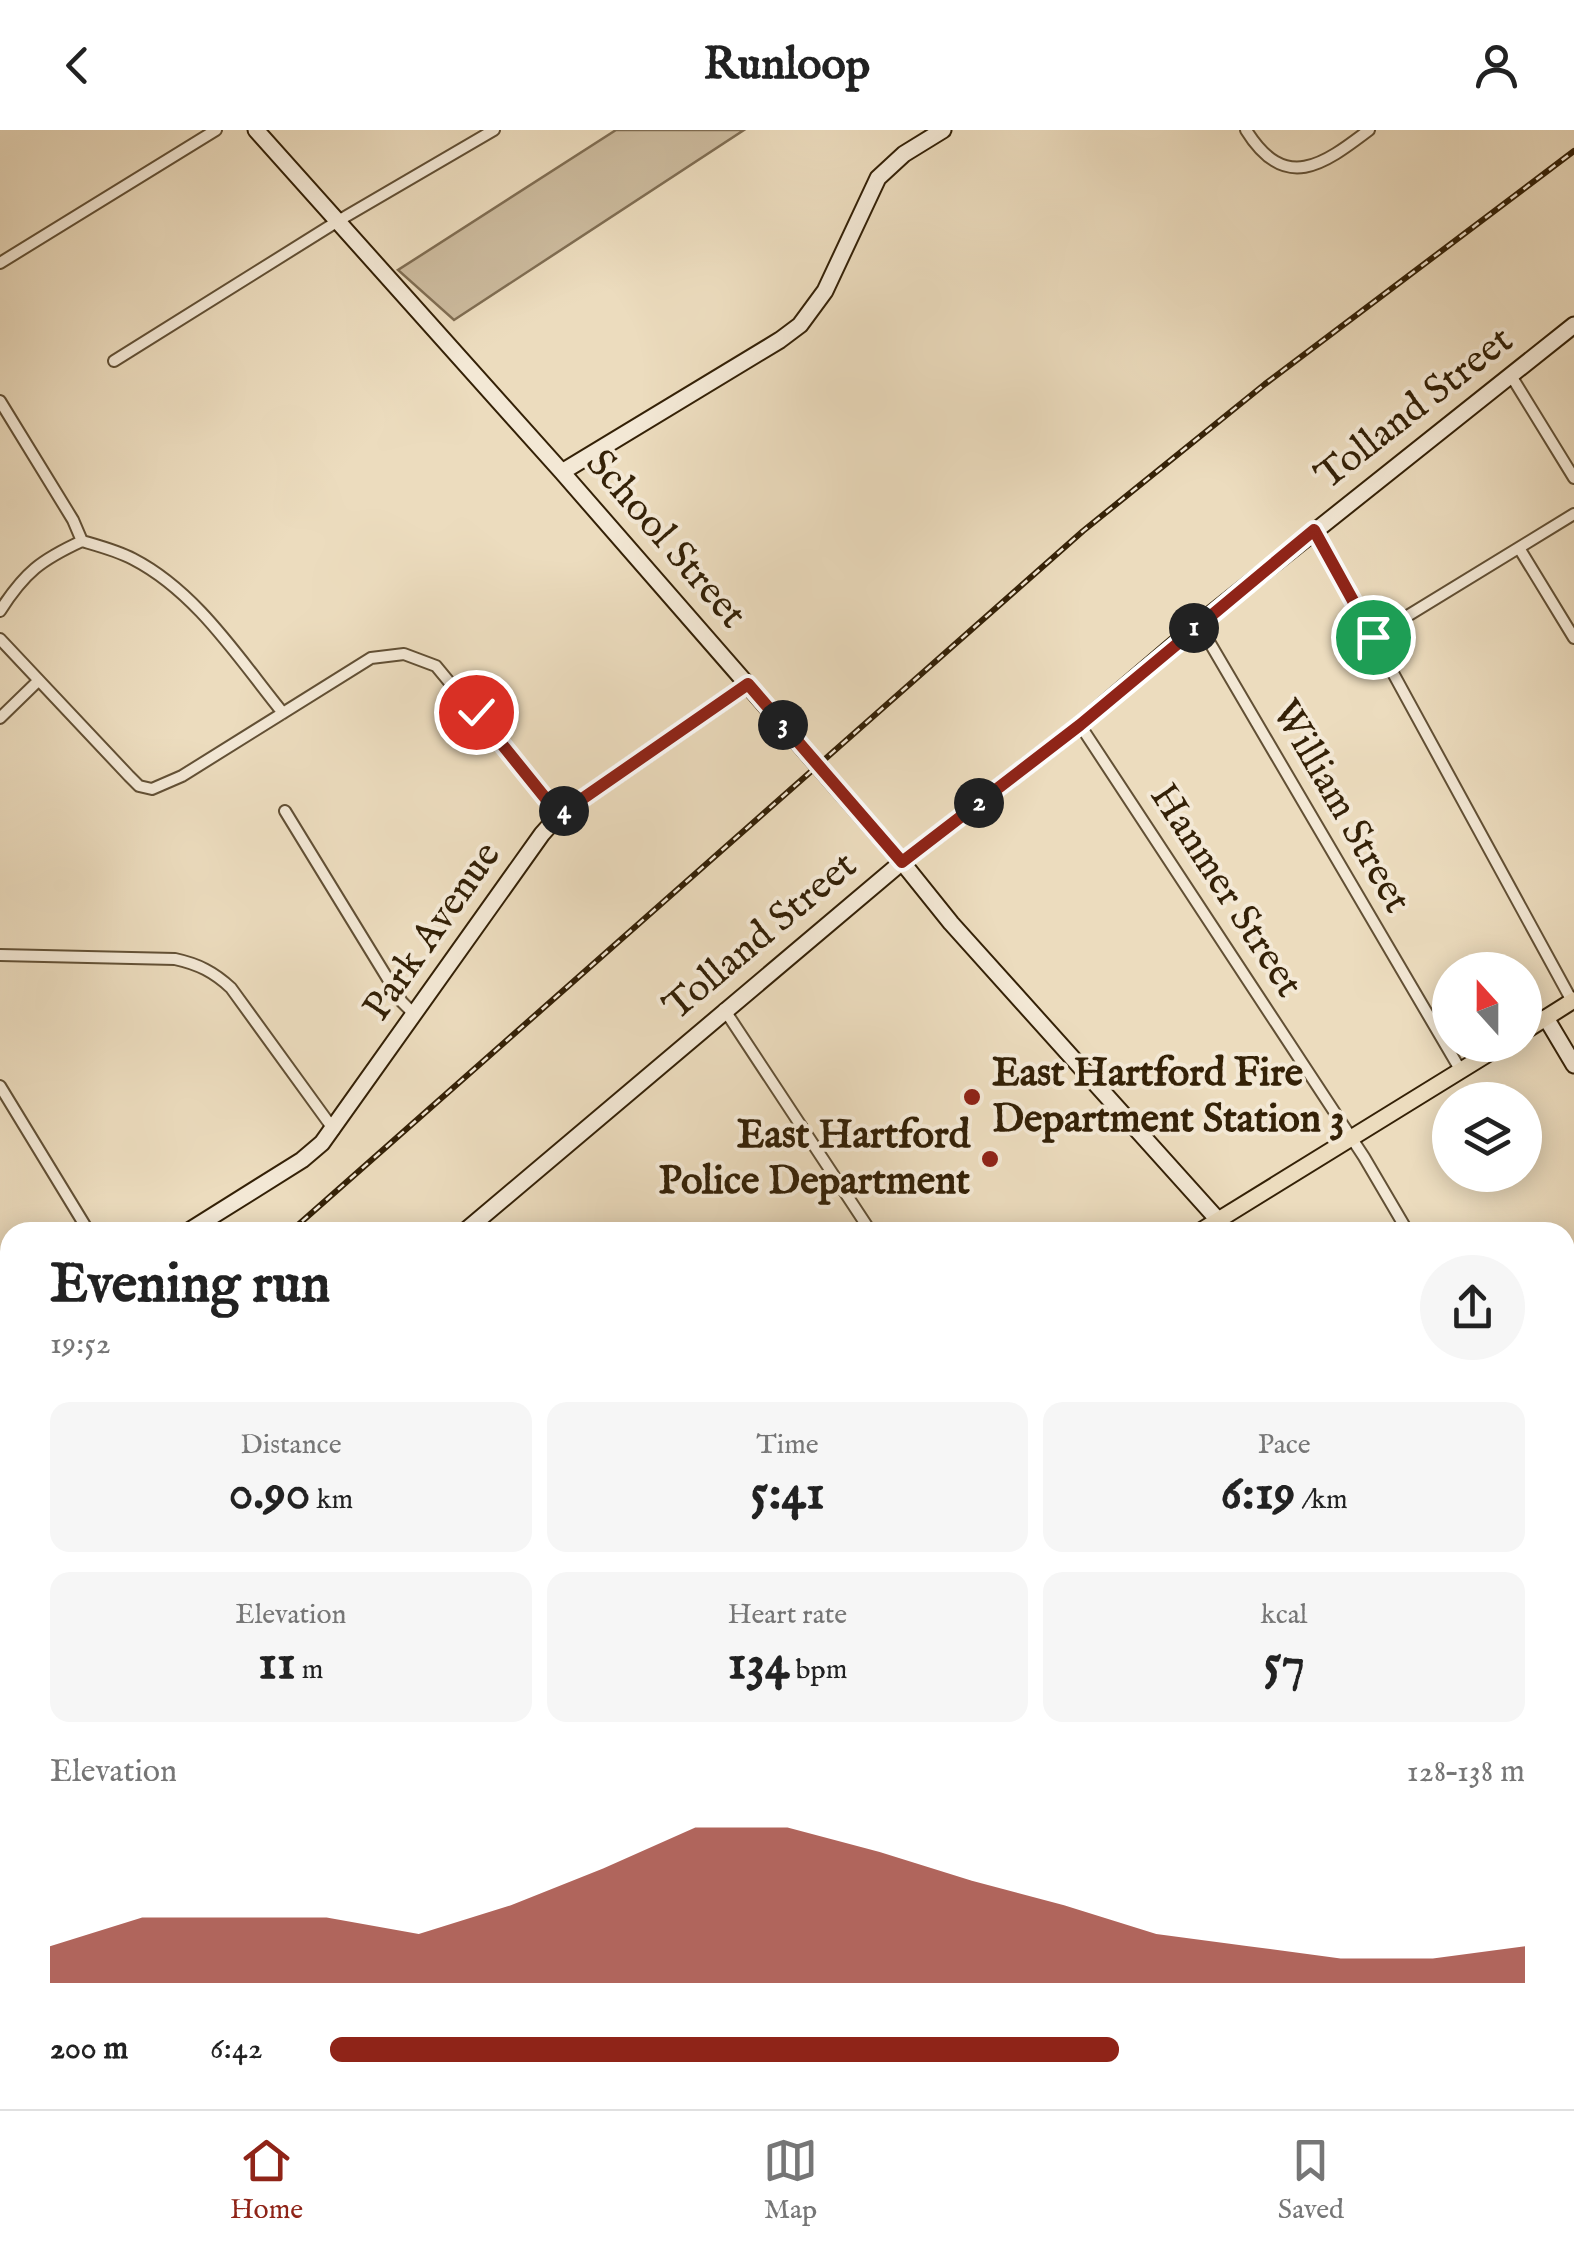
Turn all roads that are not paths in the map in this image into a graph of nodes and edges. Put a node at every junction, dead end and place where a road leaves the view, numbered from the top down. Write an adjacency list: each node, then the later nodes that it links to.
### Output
1 (216, 130): 8 (street)
2 (256, 130): 7 (main road, School Street)
3 (494, 130): 7 (street)
4 (944, 130): 14 (main road)
5 (1246, 130): 6 (street)
6 (1369, 130)
7 (338, 221): 10 (street); 14 (main road, School Street)
8 (0, 263)
9 (1574, 324): 11 (main road, Tolland Street)
10 (114, 361)
11 (1510, 374): 15 (street); 17 (main road, Tolland Street)
12 (0, 402): 13 (street)
13 (4, 418): 18 (street)
14 (562, 472): 26 (main road, School Street)
15 (1574, 478)
16 (1574, 514): 19 (street)
17 (1314, 530): 21 (main road, Tolland Street); 22 (street)
18 (82, 541): 20 (street); 27 (street)
19 (1520, 548): 22 (street); 23 (street)
20 (0, 611)
21 (1196, 626): 29 (main road, Tolland Street); 41 (street, William Street)
22 (1373, 637): 34 (street)
23 (1574, 638)
24 (0, 639): 25 (street)
25 (37, 682): 27 (street); 28 (street)
26 (748, 684): 31 (main road, Park Avenue); 32 (main road, School Street)
27 (284, 713): 31 (street)
28 (0, 718)
29 (1080, 725): 32 (main road, Tolland Street); 44 (street, Hanmer Street)
30 (284, 811): 36 (street)
31 (559, 815): 36 (main road, Park Avenue)
32 (902, 862): 35 (main road, Tolland Street); 45 (main road, School Street)
33 (0, 955): 43 (street)
34 (1573, 1001): 37 (main road)
35 (724, 1010): 48 (main road, Tolland Street); 49 (street)
36 (414, 1015): 43 (main road, Park Avenue)
37 (1546, 1018): 38 (main road); 40 (main road)
38 (1542, 1020)
39 (1476, 1062): 41 (main road)
40 (1574, 1065)
41 (1461, 1072): 44 (main road)
42 (0, 1086): 46 (street)
43 (334, 1130): 47 (main road, Park Avenue)
44 (1352, 1140): 45 (main road); 50 (street, Hanmer Street)
45 (1219, 1221)
46 (82, 1222)
47 (204, 1222)
48 (476, 1222)
49 (864, 1222)
50 (1402, 1222)

